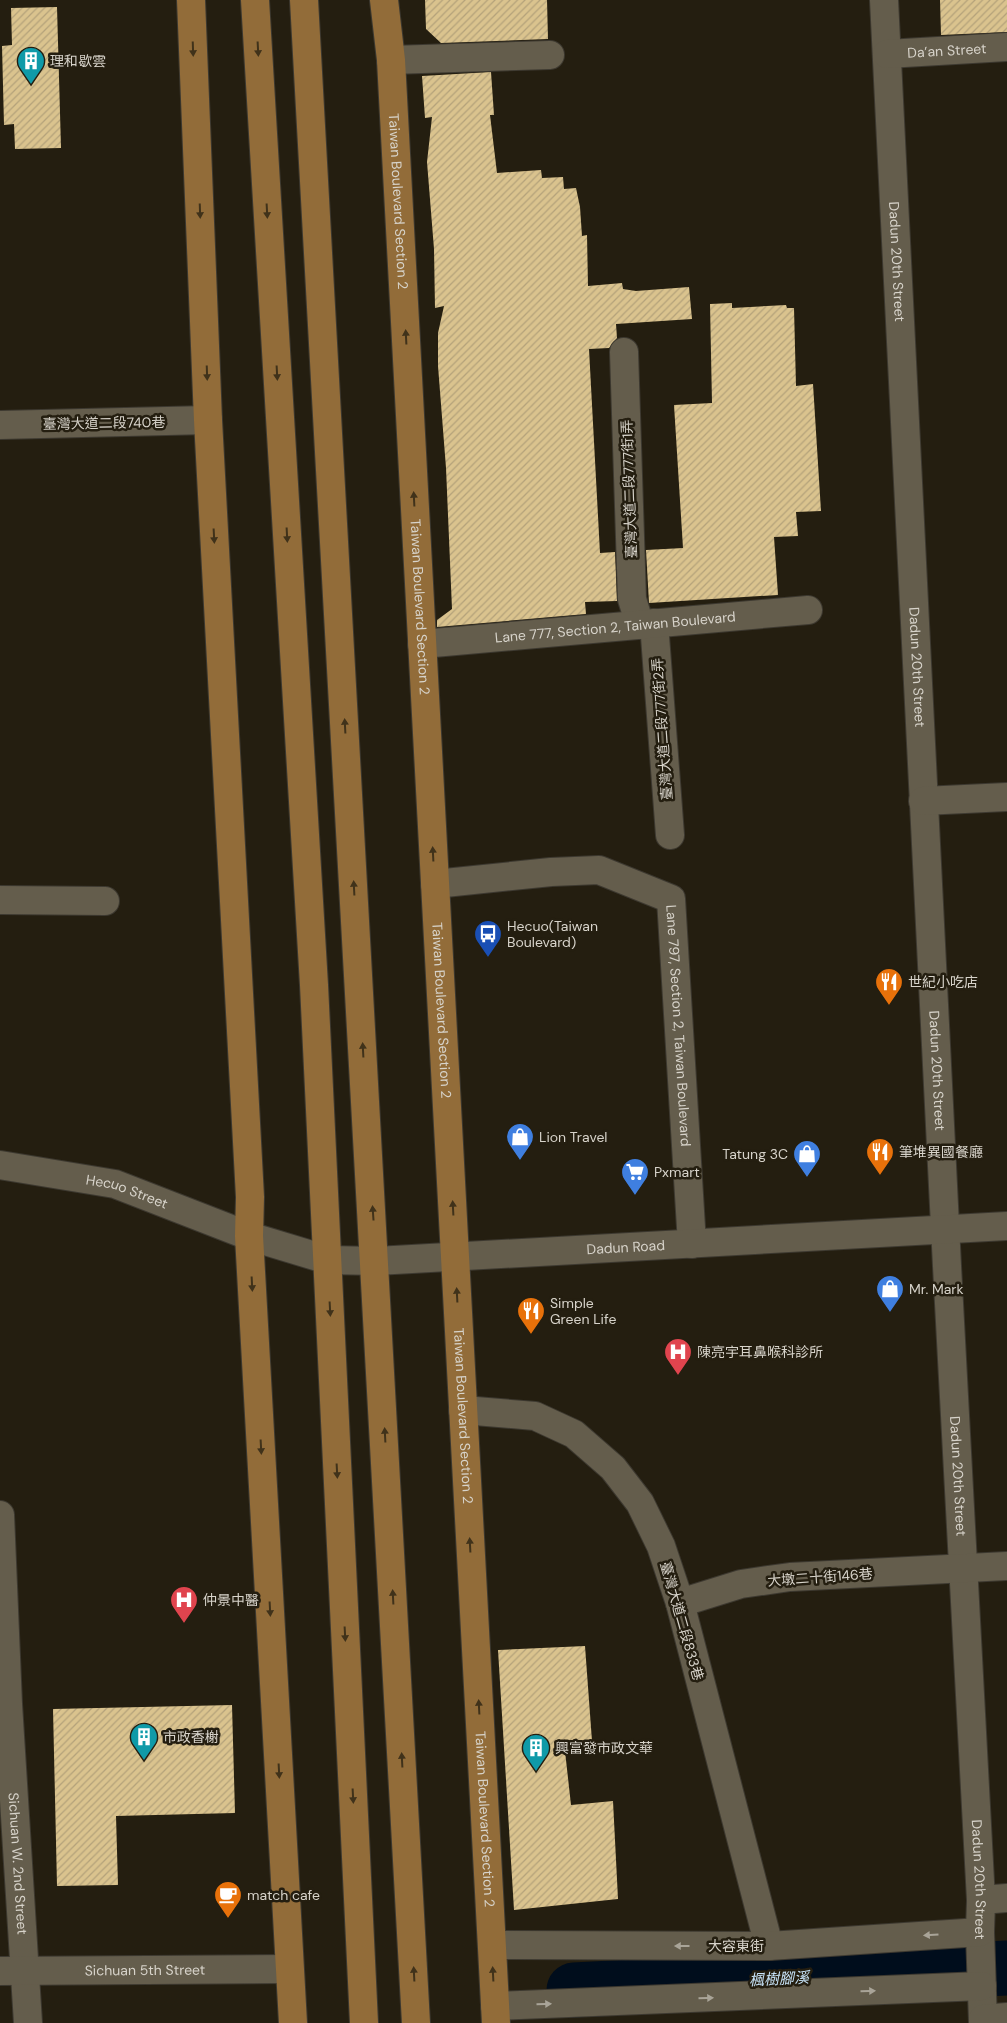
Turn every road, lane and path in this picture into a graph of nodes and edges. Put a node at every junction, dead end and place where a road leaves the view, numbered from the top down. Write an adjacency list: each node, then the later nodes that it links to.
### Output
1 (191, 0): 11 (main road, one-way to 11)
2 (255, 0): 28 (main road, one-way to 28)
3 (304, 0): 29 (main road, one-way to 3)
4 (384, 0): 9 (main road, Taiwan Boulevard Section 2)
5 (884, 0): 7 (street, Dadun 20th Street)
6 (1007, 47): 7 (street, Da’an Street)
7 (887, 54): 17 (street, Dadun 20th Street)
8 (550, 55): 9 (street)
9 (391, 60): 15 (main road, Taiwan Boulevard Section 2, one-way to 9)
10 (624, 352): 14 (street, 臺灣大道二段777街1弄)
11 (208, 420): 12 (street, 臺灣大道二段740巷); 25 (main road, one-way to 25)
12 (0, 425)
13 (808, 610): 14 (street, Lane 777, Section 2, Taiwan Boulevard)
14 (647, 624): 15 (street, Lane 777, Section 2, Taiwan Boulevard); 18 (street, 臺灣大道二段777街2弄)
15 (422, 644): 19 (main road, Taiwan Boulevard Section 2, one-way to 15)
16 (1007, 797): 17 (street)
17 (924, 801): 24 (street, Dadun 20th Street)
18 (670, 835)
19 (435, 884): 26 (street, Lane 797, Section 2, Taiwan Boulevard); 27 (main road, Taiwan Boulevard Section 2, one-way to 19)
20 (0, 900): 21 (street)
21 (105, 901)
22 (0, 1165): 25 (street, Hecuo Street)
23 (1007, 1226): 24 (street, Dadun Road)
24 (945, 1229): 26 (street, Dadun Road); 33 (street, Dadun 20th Street)
25 (249, 1236): 28 (street, Dadun Road); 40 (main road, one-way to 40)
26 (692, 1244): 27 (street, Dadun Road)
27 (455, 1257): 29 (street, Dadun Road); 30 (main road, Taiwan Boulevard Section 2, one-way to 27)
28 (328, 1260): 29 (street, Dadun Road); 47 (main road, one-way to 47)
29 (376, 1261): 48 (main road, one-way to 29)
30 (463, 1410): 34 (street, 臺灣大道二段833巷); 38 (main road, Taiwan Boulevard Section 2, one-way to 30)
31 (0, 1515): 35 (street, Sichuan W. 2nd Street)
32 (1007, 1566): 33 (street, 大墩二十街146巷)
33 (963, 1569): 34 (street, 大墩二十街146巷); 36 (street, Dadun 20th Street)
34 (680, 1603): 39 (street, 臺灣大道二段833巷)
35 (4, 1704): 41 (street, Sichuan W. 2nd Street)
36 (994, 1899): 37 (street, Dadun 20th Street)
37 (980, 1932): 39 (street, 大容東街, one-way to 39); 42 (street, Dadun 20th Street)
38 (492, 1945): 39 (street, 大容東街, one-way to 38); 43 (main road, Taiwan Boulevard Section 2, one-way to 38)
39 (769, 1946)
40 (289, 1969): 41 (street, Sichuan 5th Street); 46 (main road)
41 (13, 1971): 45 (street, Sichuan W. 2nd Street)
42 (982, 1986): 43 (street, one-way to 42); 44 (street, Dadun 20th Street)
43 (495, 2015)
44 (991, 2020)
45 (28, 2023)
46 (293, 2023)
47 (364, 2023)
48 (416, 2023)

